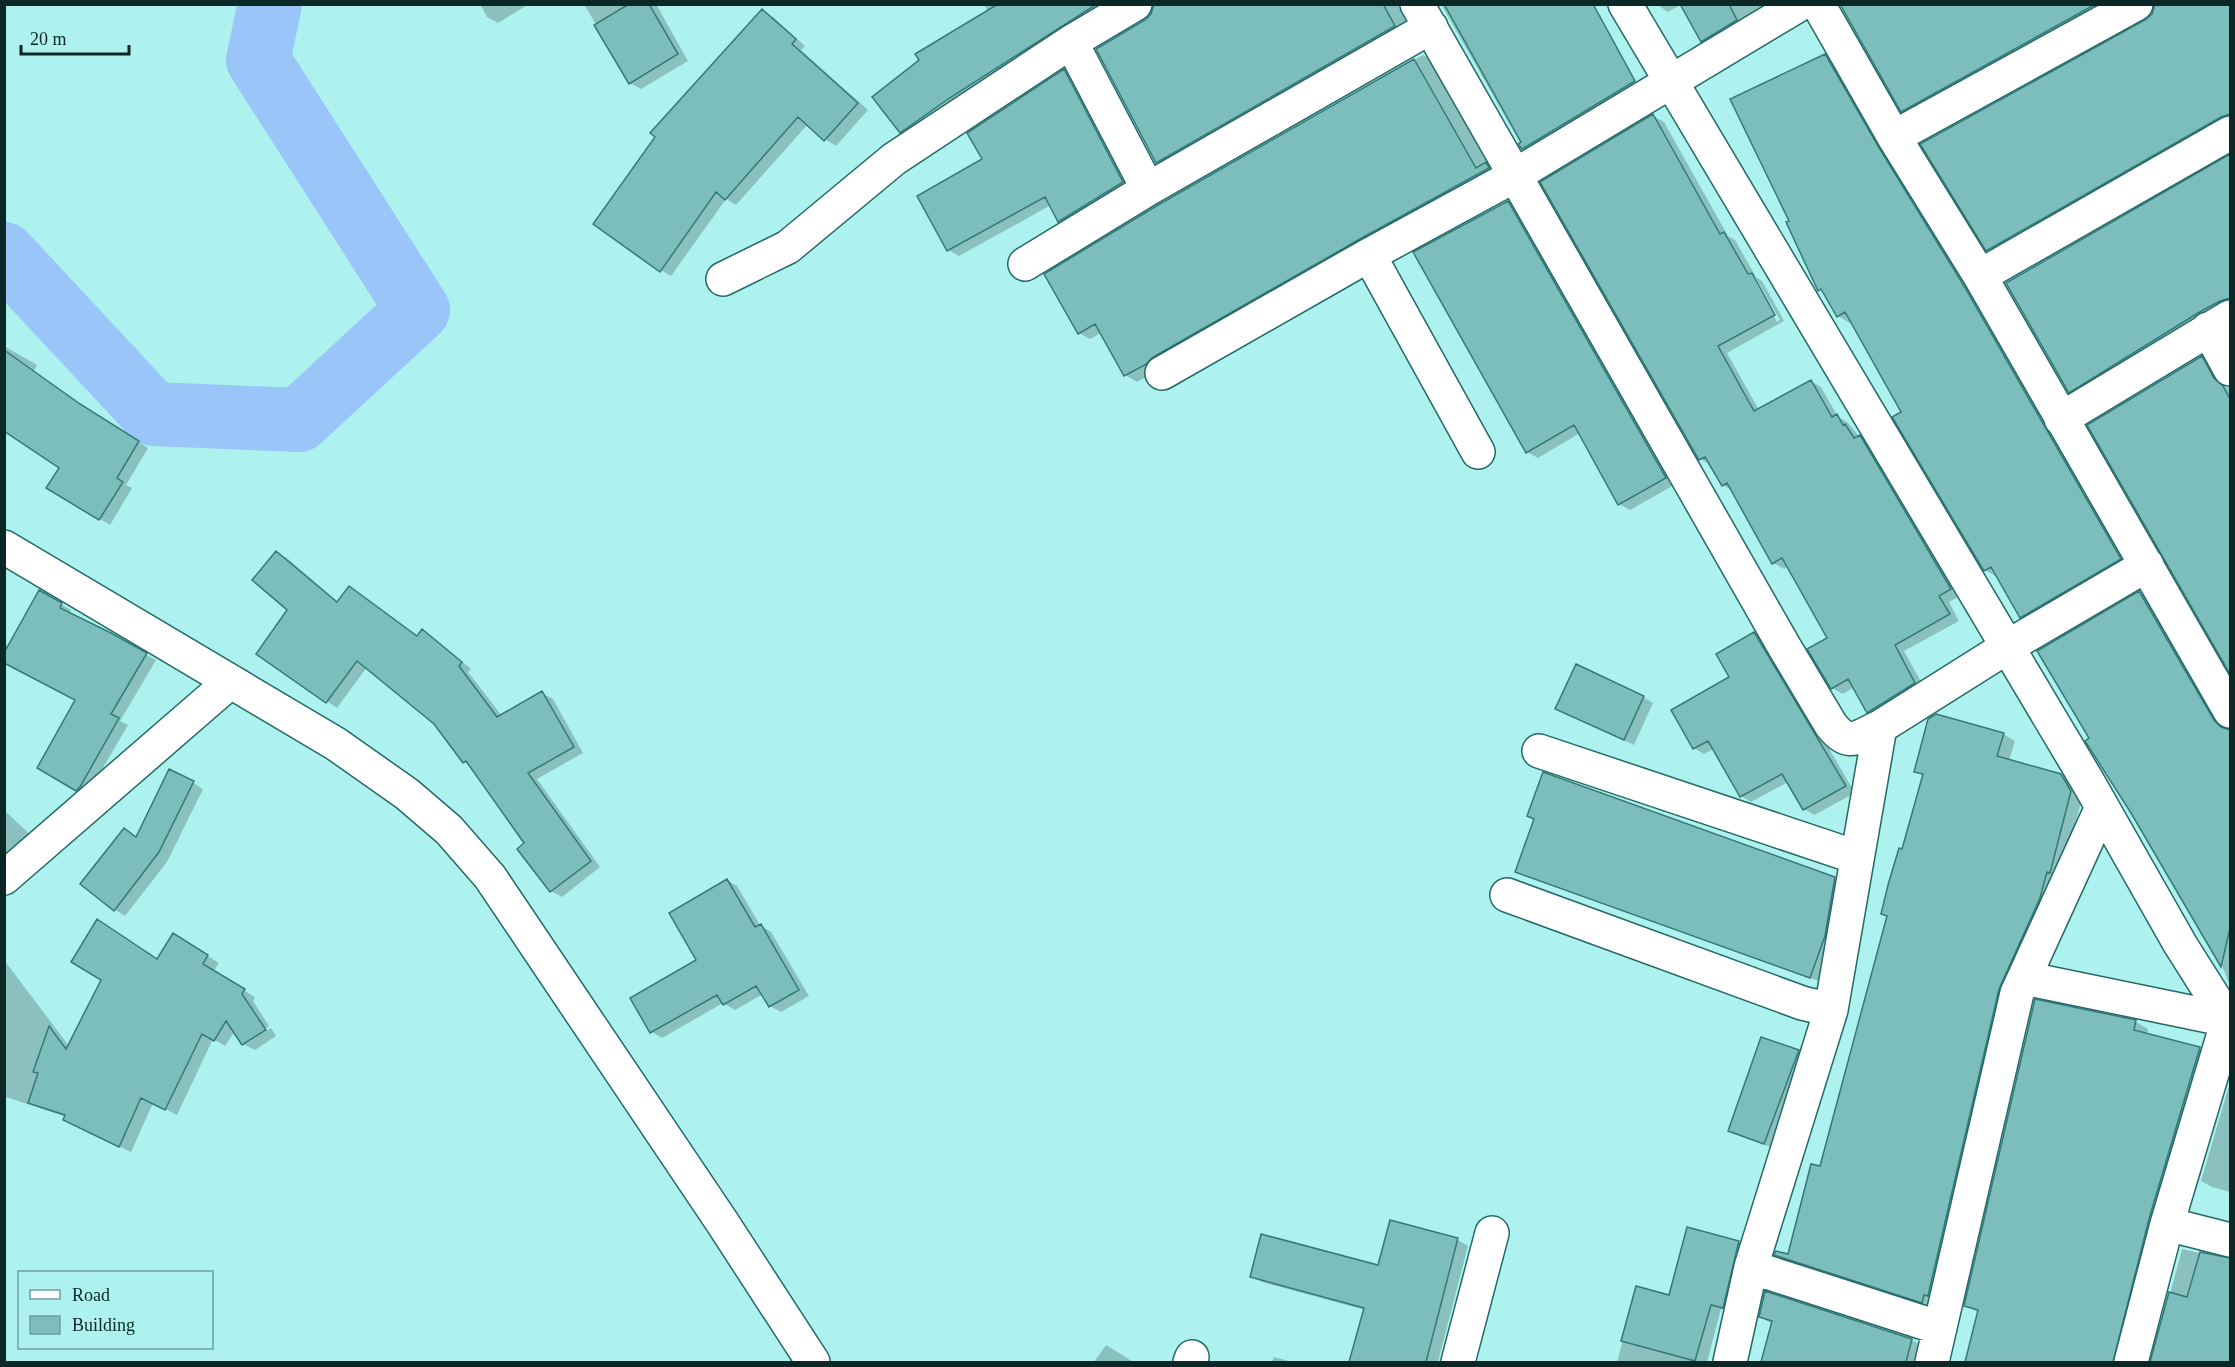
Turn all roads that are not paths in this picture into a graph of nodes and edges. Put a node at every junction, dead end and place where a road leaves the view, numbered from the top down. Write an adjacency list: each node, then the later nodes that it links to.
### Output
1 (1135, 4): 7 (street)
2 (1625, 4): 8 (street)
3 (1800, 4): 8 (street)
4 (1818, 4): 10 (street)
5 (2136, 4): 10 (street)
6 (1424, 16): 11 (street); 12 (street)
7 (1071, 42): 12 (street); 16 (street)
8 (1671, 82): 11 (street); 24 (street)
9 (2230, 133): 15 (street)
10 (1894, 137): 15 (street)
11 (1514, 176): 13 (street); 27 (street)
12 (1148, 189): 14 (street)
13 (1369, 255): 19 (street); 21 (street)
14 (1025, 264)
15 (1980, 276): 20 (street)
16 (723, 279)
17 (2219, 323): 18 (street); 20 (street)
18 (2230, 369)
19 (1162, 373)
20 (2061, 419): 23 (street)
21 (1478, 452)
22 (4, 547): 25 (street)
23 (2147, 565): 24 (street); 26 (street)
24 (2007, 647): 27 (street); 29 (street)
25 (230, 682): 31 (street); 41 (street)
26 (2230, 711)
27 (1880, 727): 30 (street)
28 (1539, 751): 30 (street)
29 (2102, 807): 33 (street); 35 (street)
30 (1856, 857): 34 (street)
31 (4, 879)
32 (1507, 895): 34 (street)
33 (2024, 978): 35 (street); 40 (street)
34 (1831, 1010): 39 (street)
35 (2229, 1021): 36 (street)
36 (2167, 1224): 38 (street); 45 (street)
37 (1492, 1233): 42 (street)
38 (2230, 1240)
39 (1751, 1266): 40 (street); 43 (street)
40 (1940, 1328): 44 (street)
41 (813, 1362)
42 (1458, 1362)
43 (1730, 1362)
44 (1932, 1362)
45 (2131, 1362)

